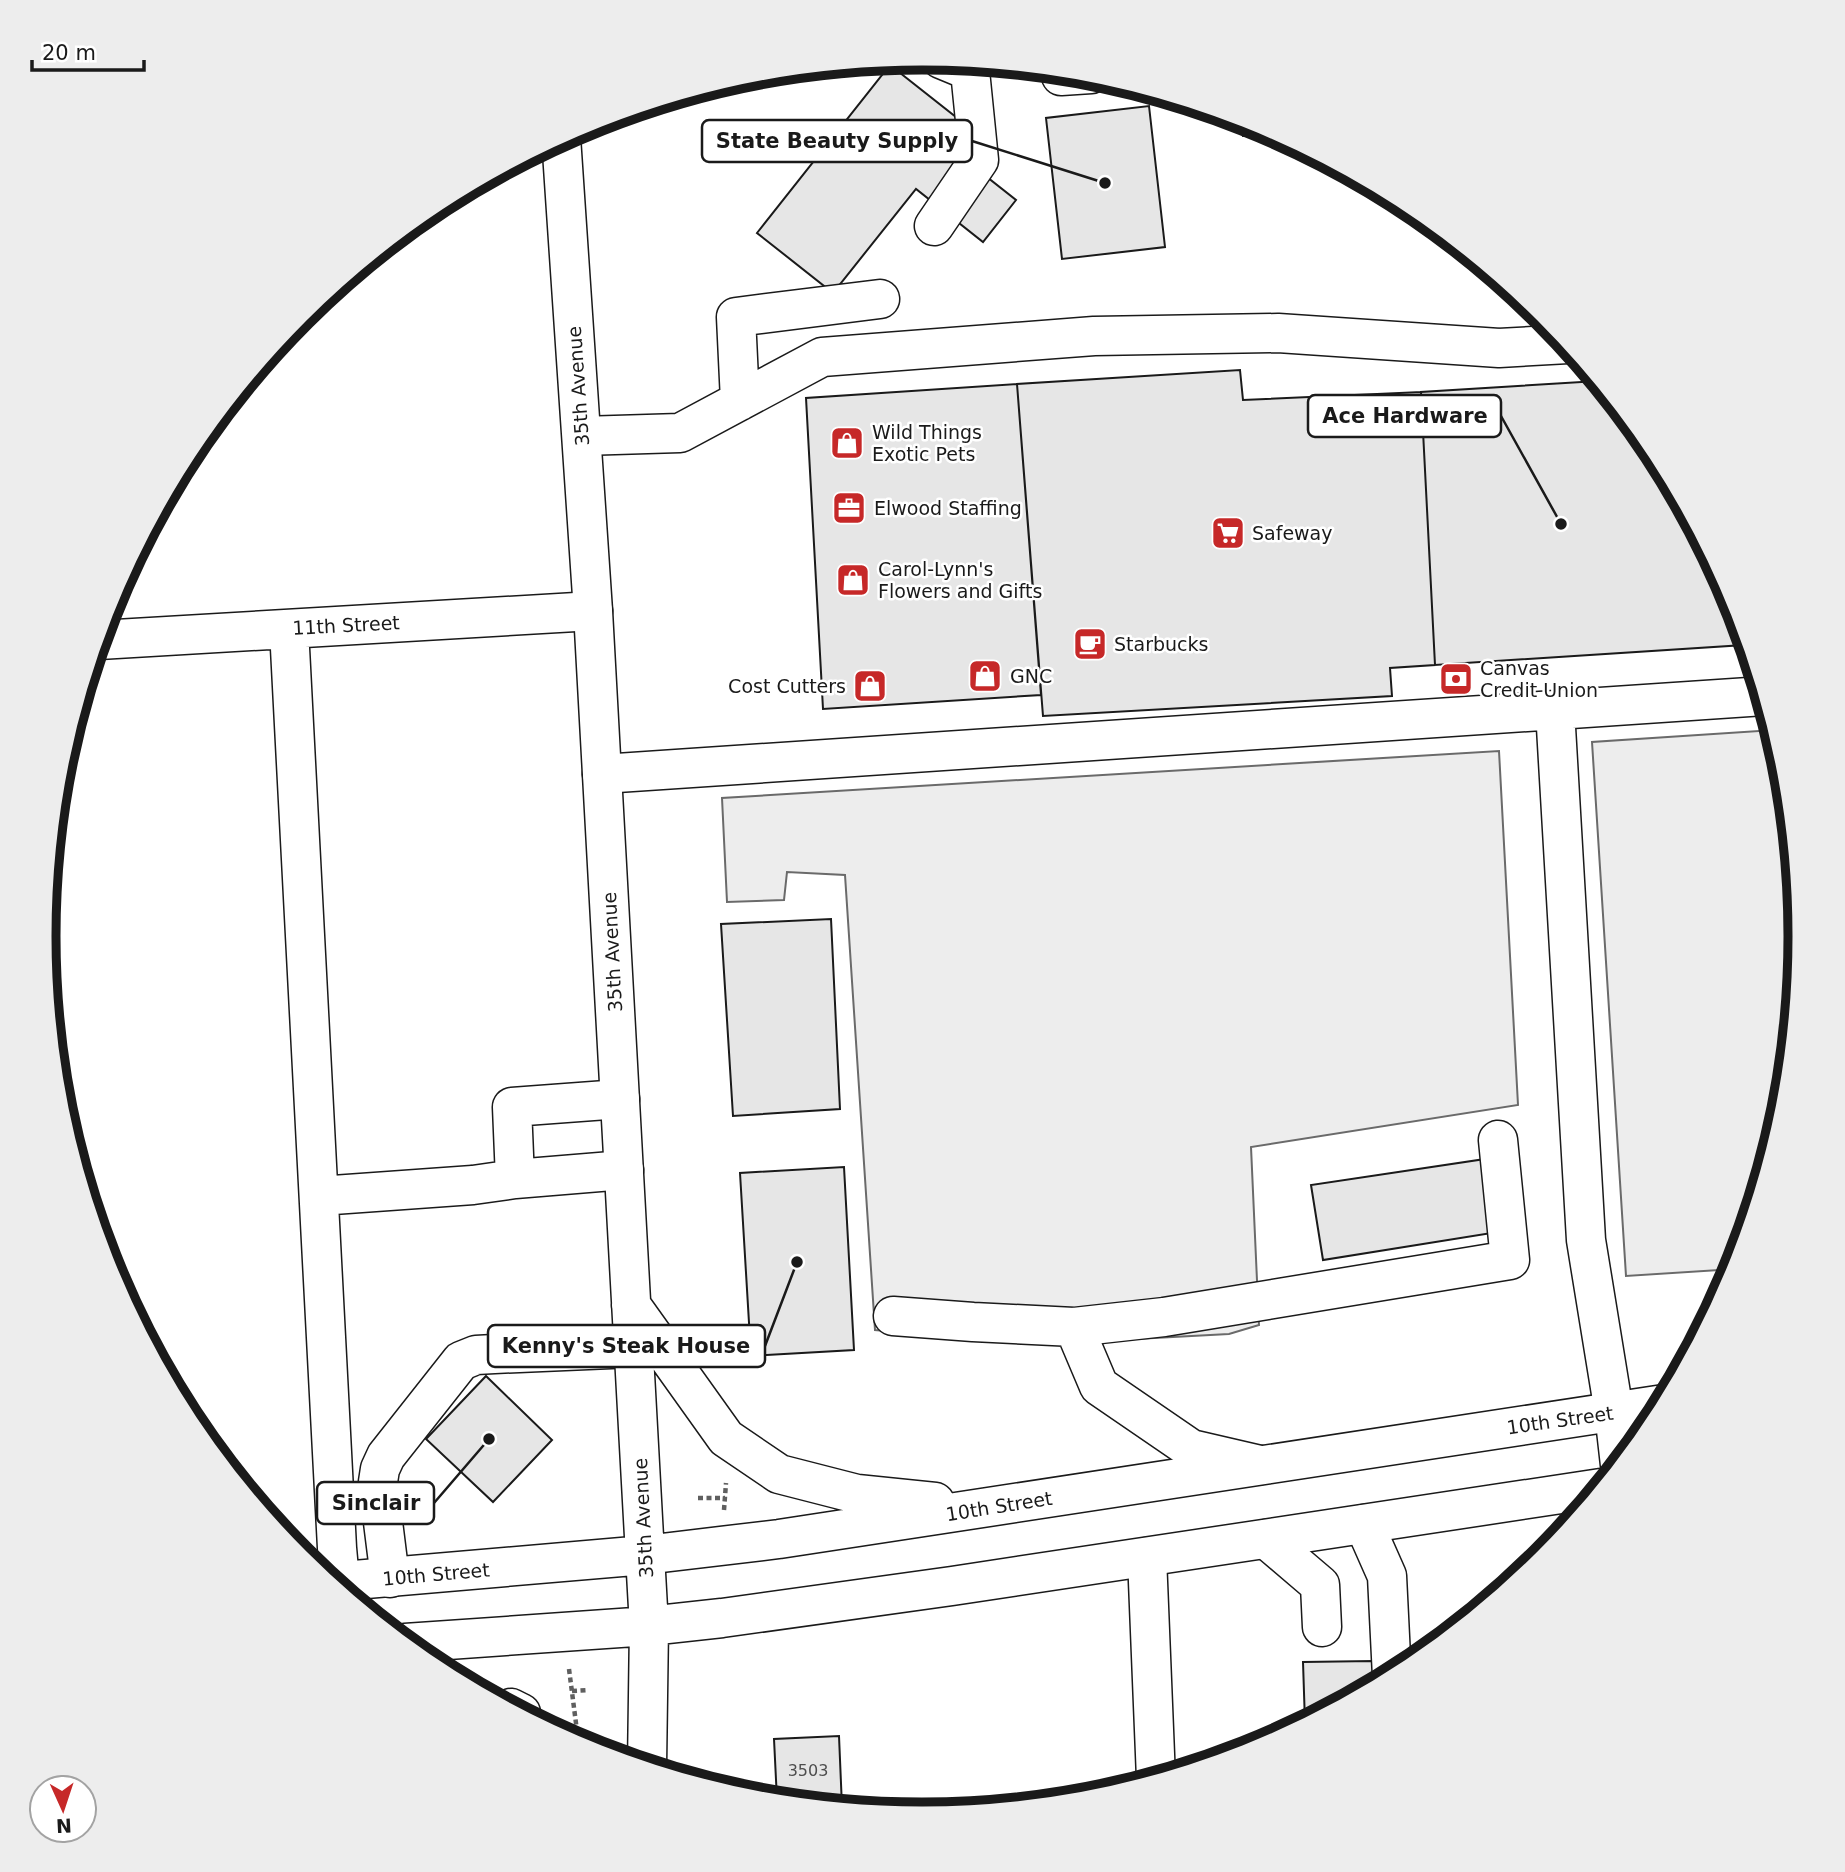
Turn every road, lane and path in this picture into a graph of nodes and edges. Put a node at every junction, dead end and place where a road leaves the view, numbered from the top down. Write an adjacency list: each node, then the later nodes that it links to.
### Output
1 (970, 71): 3 (main road)
2 (562, 148): 7 (main road, 35th Avenue)
3 (934, 226)
4 (880, 299): 6 (main road)
5 (1555, 345): 6 (main road)
6 (740, 401): 7 (main road)
7 (582, 436): 8 (main road, 35th Avenue)
8 (593, 611): 9 (main road, 11th Street); 13 (main road, 35th Avenue)
9 (289, 629): 10 (main road, 11th Street); 18 (main road)
10 (109, 639)
11 (1755, 697): 12 (main road)
12 (1555, 710): 13 (main road); 24 (main road)
13 (602, 774): 14 (main road, 35th Avenue)
14 (620, 1099): 16 (main road, 35th Avenue); 17 (main road)
15 (1498, 1140): 21 (main road)
16 (624, 1170): 17 (main road); 19 (main road, 35th Avenue)
17 (515, 1179): 18 (main road)
18 (319, 1196): 35 (main road)
19 (631, 1304): 22 (main road, 35th Avenue); 30 (main road)
20 (893, 1316): 21 (main road)
21 (1074, 1327): 26 (main road)
22 (634, 1348): 33 (main road, 35th Avenue); 37 (main road)
23 (1650, 1406): 24 (main road, 10th Street)
24 (1614, 1412): 25 (main road); 26 (main road, 10th Street)
25 (1618, 1451)
26 (1260, 1465): 30 (main road, 10th Street)
27 (1588, 1490): 31 (main road)
28 (698, 1498): 29 (path)
29 (725, 1498)
30 (992, 1507): 33 (main road, 10th Street)
31 (1364, 1524): 32 (main road); 36 (main road); 42 (main road)
32 (1266, 1539): 34 (main road); 40 (main road)
33 (645, 1556): 37 (main road, 10th Street); 39 (main road, 35th Avenue)
34 (1147, 1557): 39 (main road); 48 (main road)
35 (336, 1573)
36 (1408, 1574)
37 (390, 1578): 38 (main road, 10th Street)
38 (345, 1581)
39 (649, 1626): 41 (main road); 47 (main road, 35th Avenue)
40 (1322, 1628)
41 (421, 1642)
42 (1391, 1664)
43 (569, 1666): 44 (path)
44 (572, 1690): 45 (path); 46 (path)
45 (588, 1690)
46 (577, 1731)
47 (647, 1758)
48 (1156, 1770)

